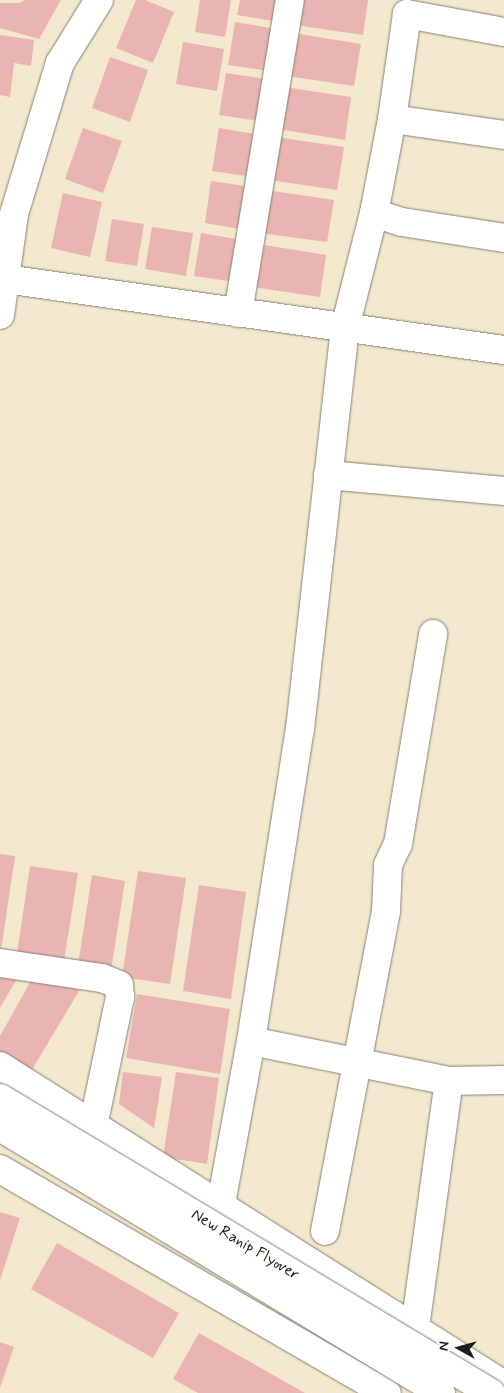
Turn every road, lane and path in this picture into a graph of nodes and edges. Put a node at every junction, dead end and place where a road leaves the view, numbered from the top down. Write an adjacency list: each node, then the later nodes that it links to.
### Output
1 (99, 0): 8 (street)
2 (290, 0): 9 (street)
3 (504, 32): 4 (street)
4 (392, 119): 5 (street); 6 (street)
5 (504, 135)
6 (374, 214): 7 (street); 11 (street)
7 (504, 238)
8 (5, 279): 9 (street); 10 (street)
9 (238, 312): 11 (street)
10 (0, 315)
11 (345, 328): 12 (street); 13 (street)
12 (504, 350)
13 (328, 475): 14 (street); 17 (street)
14 (504, 491)
15 (433, 634): 18 (street)
16 (0, 963): 23 (street)
17 (251, 1041): 18 (street); 26 (street)
18 (357, 1062): 21 (street); 28 (street)
19 (0, 1066): 23 (street)
20 (504, 1080): 21 (street)
21 (449, 1081): 29 (street)
22 (0, 1098): 33 (street, New Ranip Flyover, bridge)
23 (95, 1125): 26 (street); 27 (street)
24 (0, 1127): 32 (street, New Ranip Flyover, bridge)
25 (0, 1169): 27 (street)
26 (221, 1204): 29 (street)
27 (69, 1209): 31 (street)
28 (325, 1231)
29 (414, 1328): 30 (street)
30 (504, 1385)
31 (387, 1393)
32 (441, 1393)
33 (491, 1393)

